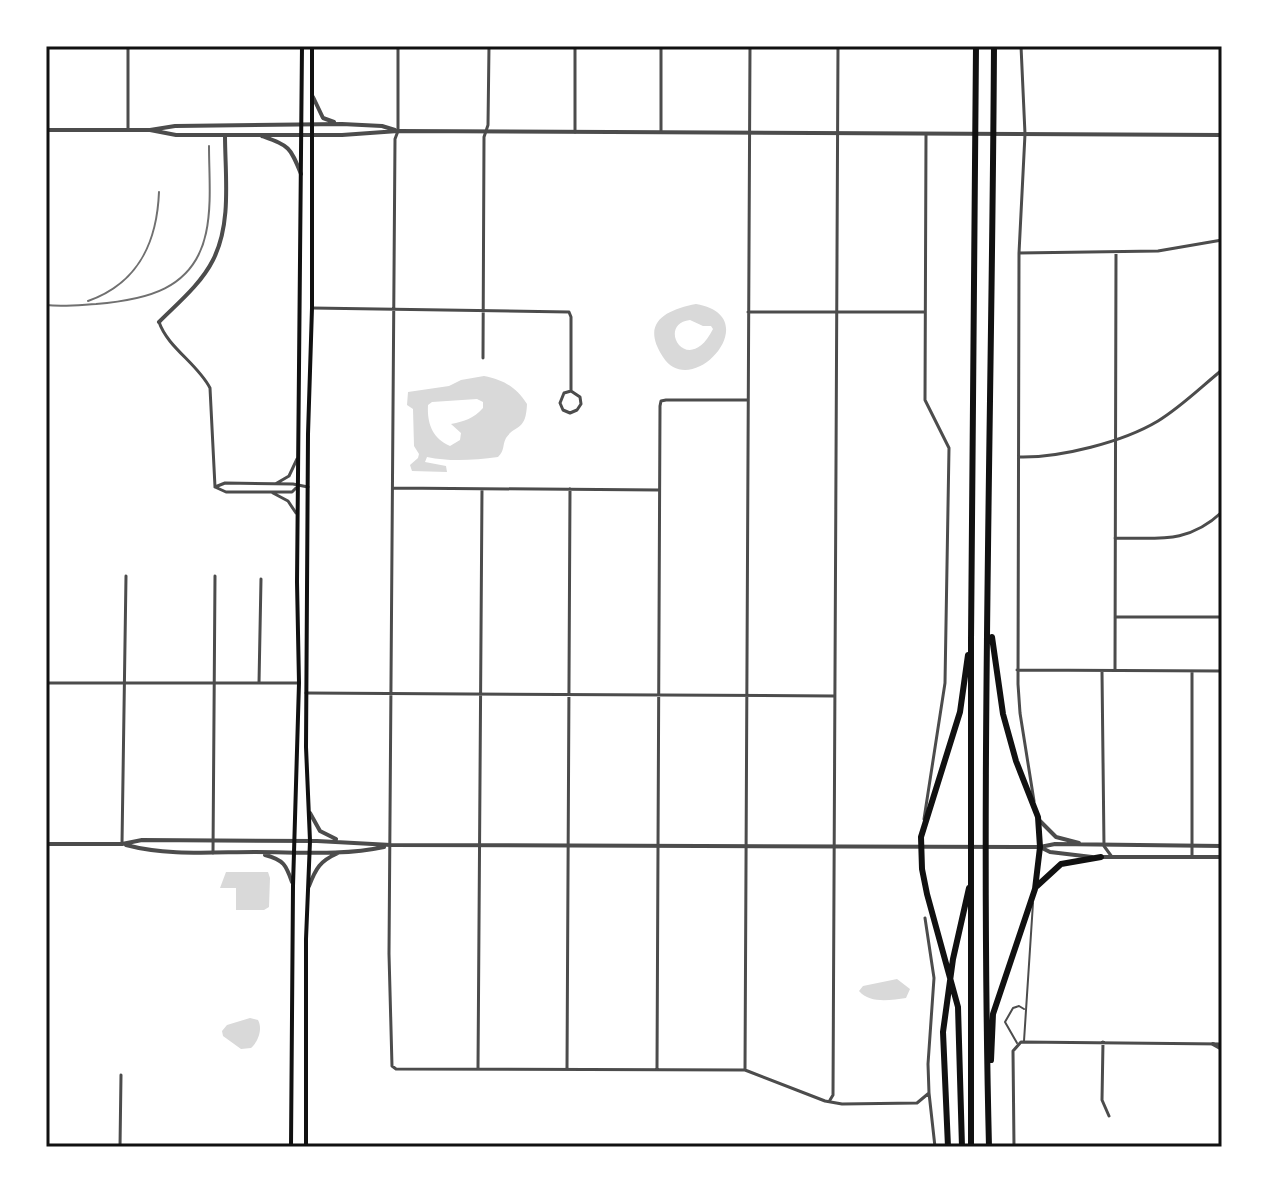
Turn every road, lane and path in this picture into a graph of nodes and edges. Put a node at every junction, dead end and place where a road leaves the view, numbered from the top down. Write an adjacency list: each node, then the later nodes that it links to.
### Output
1 (128, 46): 19 (street)
2 (302, 46): 14 (main road)
3 (312, 46): 13 (main road)
4 (398, 46): 21 (street)
5 (489, 46): 22 (street)
6 (575, 46): 23 (street)
7 (661, 46): 24 (street)
8 (750, 46): 25 (street)
9 (838, 46): 26 (street)
10 (976, 46): 70 (highway)
11 (994, 46): 67 (highway)
12 (1021, 46): 28 (street)
13 (313, 96): 15 (main road); 16 (street)
14 (302, 124): 15 (street); 17 (street); 31 (main road)
15 (313, 124): 16 (street); 32 (main road)
16 (340, 124): 21 (street)
17 (224, 125): 20 (street); 29 (street)
18 (46, 130): 19 (street)
19 (128, 130): 20 (street)
20 (150, 130): 29 (street)
21 (398, 131): 22 (street); 32 (street); 39 (street)
22 (486, 131): 23 (street); 40 (street)
23 (575, 132): 24 (street)
24 (661, 132): 25 (street)
25 (749, 133): 26 (street); 41 (street)
26 (838, 133): 27 (street); 42 (street)
27 (926, 134): 28 (street); 43 (street)
28 (1025, 134): 33 (street); 37 (street)
29 (225, 135): 30 (street); 44 (street)
30 (260, 135): 31 (street); 34 (street)
31 (302, 135): 32 (street); 34 (main road)
32 (313, 135): 38 (main road)
33 (1222, 135)
34 (301, 175): 50 (main road)
35 (1222, 240): 36 (street)
36 (1116, 252): 37 (street); 49 (street)
37 (1019, 253): 51 (street)
38 (312, 308): 39 (street); 55 (main road)
39 (394, 310): 40 (street); 56 (street)
40 (483, 311): 45 (street); 47 (street)
41 (748, 312): 42 (street); 48 (street)
42 (837, 312): 43 (street); 87 (street)
43 (925, 312): 91 (street)
44 (159, 322): 53 (street)
45 (483, 358)
46 (1222, 370): 49 (street)
47 (571, 391): 47 (street)
48 (748, 400): 59 (street); 86 (street)
49 (1116, 438): 51 (street); 63 (street)
50 (298, 456): 52 (street); 54 (main road)
51 (1019, 457): 71 (street)
52 (274, 483): 53 (street); 54 (street)
53 (215, 487): 60 (street)
54 (298, 487): 55 (street); 60 (street); 62 (main road)
55 (308, 487): 81 (main road)
56 (393, 488): 57 (street); 82 (street)
57 (482, 489): 58 (street); 83 (street)
58 (570, 489): 59 (street); 84 (street)
59 (659, 490): 85 (street)
60 (269, 492): 62 (street)
61 (1222, 512): 63 (street)
62 (297, 516): 80 (main road)
63 (1115, 538): 68 (street)
64 (126, 576): 77 (street)
65 (215, 576): 78 (street)
66 (261, 579): 79 (street)
67 (988, 610): 88 (highway); 137 (highway)
68 (1115, 617): 69 (street); 73 (street)
69 (1222, 617)
70 (971, 640): 91 (highway); 119 (highway)
71 (1017, 670): 72 (street); 88 (street)
72 (1102, 670): 73 (street); 105 (street)
73 (1115, 670): 74 (street)
74 (1192, 671): 75 (street); 106 (street)
75 (1222, 671)
76 (46, 683): 77 (street)
77 (125, 683): 78 (street); 97 (street)
78 (214, 683): 79 (street); 95 (street)
79 (259, 683): 80 (street)
80 (299, 683): 92 (main road)
81 (306, 693): 82 (street); 89 (main road)
82 (392, 694): 83 (street); 98 (street)
83 (481, 694): 84 (street); 99 (street)
84 (569, 695): 85 (street); 100 (street)
85 (658, 695): 86 (street); 101 (street)
86 (747, 696): 87 (street); 102 (street)
87 (835, 696): 108 (street)
88 (1035, 807): 90 (highway)
89 (310, 813): 93 (main road); 94 (street)
90 (1038, 817): 104 (street); 109 (highway)
91 (923, 829): 103 (highway)
92 (295, 841): 93 (street); 95 (street); 111 (main road)
93 (310, 841): 94 (street); 112 (main road)
94 (342, 841): 98 (street)
95 (213, 842): 97 (street); 114 (street)
96 (46, 844): 97 (street)
97 (122, 844): 114 (street)
98 (391, 845): 99 (street); 113 (street); 130 (street)
99 (480, 845): 100 (street); 130 (street)
100 (568, 846): 101 (street); 131 (street)
101 (657, 846): 102 (street); 132 (street)
102 (746, 846): 108 (street); 133 (street)
103 (921, 846): 108 (street); 109 (street); 144 (highway)
104 (1089, 846): 105 (street); 109 (street)
105 (1104, 846): 106 (street); 116 (street)
106 (1192, 846): 107 (street); 117 (street)
107 (1222, 846)
108 (835, 847): 136 (street)
109 (1040, 847): 115 (street); 122 (highway)
110 (255, 852): 111 (street); 114 (street); 120 (street)
111 (295, 852): 112 (street); 120 (main road)
112 (310, 852): 113 (street); 121 (main road)
113 (339, 852): 121 (street)
114 (213, 853)
115 (1101, 857): 116 (street); 122 (highway)
116 (1112, 857): 117 (street)
117 (1192, 857): 118 (street)
118 (1222, 858)
119 (971, 877): 143 (highway); 145 (highway)
120 (293, 886): 140 (main road)
121 (309, 886): 141 (main road)
122 (1035, 889): 124 (lane); 137 (highway)
123 (925, 918): 135 (street)
124 (1025, 1010): 125 (lane); 127 (lane)
125 (1024, 1042): 126 (street); 127 (street)
126 (1103, 1042): 128 (street); 138 (street)
127 (1018, 1044): 147 (street)
128 (1213, 1044): 129 (street)
129 (1222, 1047)
130 (478, 1069): 131 (street)
131 (567, 1069): 132 (street)
132 (657, 1069): 133 (street)
133 (745, 1070): 136 (street)
134 (121, 1075): 139 (street)
135 (929, 1093): 136 (street); 142 (street)
136 (830, 1100)
137 (988, 1111): 146 (highway)
138 (1109, 1116)
139 (120, 1147)
140 (291, 1147)
141 (306, 1147)
142 (935, 1147)
143 (948, 1147)
144 (962, 1147)
145 (971, 1147)
146 (989, 1147)
147 (1014, 1147)

